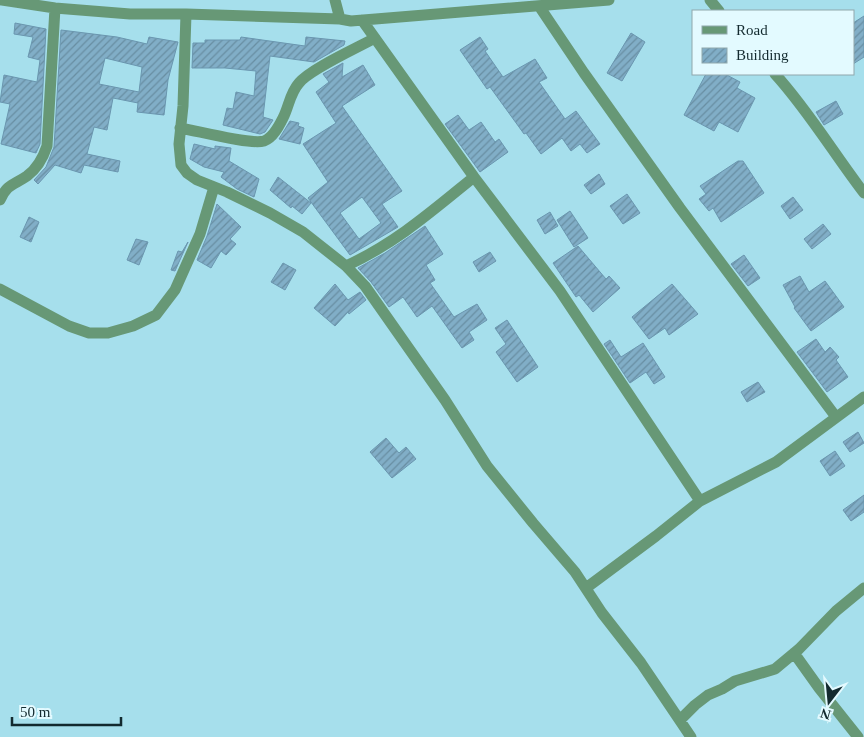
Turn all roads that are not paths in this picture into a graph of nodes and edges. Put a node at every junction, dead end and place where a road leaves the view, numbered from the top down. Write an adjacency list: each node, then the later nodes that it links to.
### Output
1 (2, 0): 5 (street)
2 (334, 0): 9 (street)
3 (609, 0): 6 (street)
4 (710, 0): 7 (street)
5 (50, 5): 8 (street); 17 (street)
6 (539, 6): 10 (street); 21 (street)
7 (718, 10)
8 (186, 14): 9 (street); 13 (street)
9 (340, 19): 10 (street)
10 (362, 20): 11 (street)
11 (375, 38): 13 (street); 14 (street)
12 (776, 75): 16 (street)
13 (180, 128): 15 (street)
14 (474, 177): 18 (street); 22 (street)
15 (214, 187): 18 (street); 19 (street)
16 (864, 193)
17 (0, 200)
18 (346, 266): 23 (street)
19 (0, 289)
20 (864, 397): 21 (street)
21 (836, 417): 22 (street)
22 (700, 501): 23 (street)
23 (586, 588): 26 (street)
24 (864, 588): 25 (street)
25 (794, 653): 26 (street); 28 (street)
26 (680, 720): 27 (street)
27 (691, 737)
28 (858, 737)

